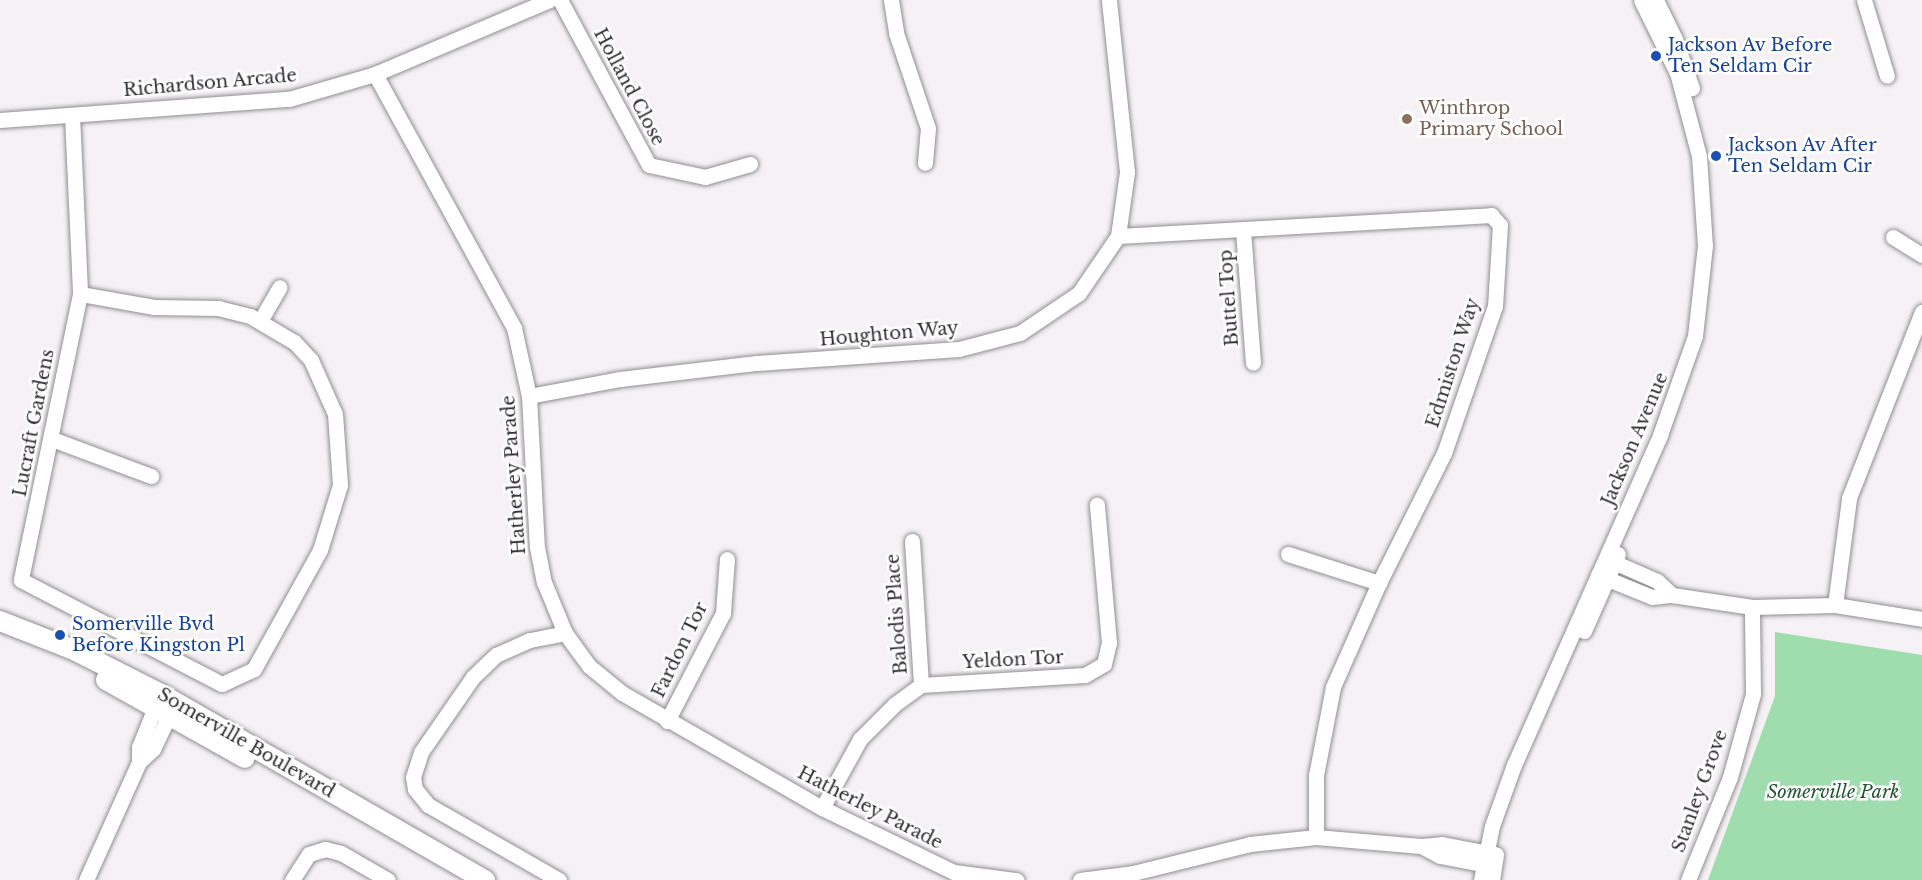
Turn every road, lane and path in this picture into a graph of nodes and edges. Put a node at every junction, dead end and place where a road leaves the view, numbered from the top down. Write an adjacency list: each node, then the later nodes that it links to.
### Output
1 (549, 0): 8 (street, Richardson Arcade)
2 (560, 0): 13 (street, Holland Close)
3 (891, 0): 12 (street)
4 (1109, 0): 15 (street, Houghton Way)
5 (1641, 0): 30 (street, Jackson Avenue)
6 (1656, 0): 30 (street, Jackson Avenue)
7 (1864, 0): 9 (street)
8 (375, 74): 10 (street, Richardson Arcade); 23 (street, Hatherley Parade)
9 (1887, 76)
10 (72, 115): 11 (street, Richardson Arcade); 19 (street, Lucraft Gardens)
11 (0, 120)
12 (925, 163)
13 (750, 164)
14 (1244, 230): 15 (street, Edmiston Way); 22 (street, Buttel Top); 32 (street, Edmiston Way)
15 (1118, 236): 23 (street, Houghton Way)
16 (1893, 237): 17 (street)
17 (1922, 255)
18 (279, 287): 21 (street)
19 (80, 294): 21 (street, Lucraft Gardens); 24 (street, Lucraft Gardens)
20 (1922, 312): 34 (street)
21 (260, 321): 24 (street, Lucraft Gardens)
22 (1254, 363)
23 (529, 396): 39 (street, Hatherley Parade)
24 (51, 439): 25 (street)
25 (151, 476)
26 (1097, 505): 40 (street, Yeldon Tor)
27 (912, 541): 40 (street, Balodis Place)
28 (1288, 554): 32 (street)
29 (727, 559): 42 (street, Fardon Tor)
30 (1610, 560): 31 (street, Jackson Avenue); 33 (street)
31 (1603, 577): 33 (street); 45 (street, Jackson Avenue)
32 (1379, 583): 44 (street, Edmiston Way)
33 (1672, 596): 35 (street)
34 (1835, 605): 35 (street); 36 (street)
35 (1752, 607): 56 (street, Stanley Grove)
36 (1922, 619)
37 (0, 621): 41 (main road, Somerville Boulevard)
38 (0, 633): 41 (main road, Somerville Boulevard)
39 (566, 633): 42 (street, Hatherley Parade); 52 (street)
40 (921, 686): 43 (street)
41 (165, 705): 47 (street); 50 (main road, Somerville Boulevard); 51 (main road, Somerville Boulevard)
42 (667, 721): 43 (street, Hatherley Parade)
43 (822, 808): 46 (street, Hatherley Parade)
44 (1316, 837): 45 (street); 54 (street)
45 (1490, 863): 55 (street, Jackson Avenue)
46 (953, 876): 53 (street, Hatherley Parade)
47 (86, 880)
48 (292, 880): 49 (street)
49 (388, 880)
50 (462, 880)
51 (484, 880)
52 (559, 880)
53 (1016, 880)
54 (1080, 880)
55 (1481, 880)
56 (1688, 880)

